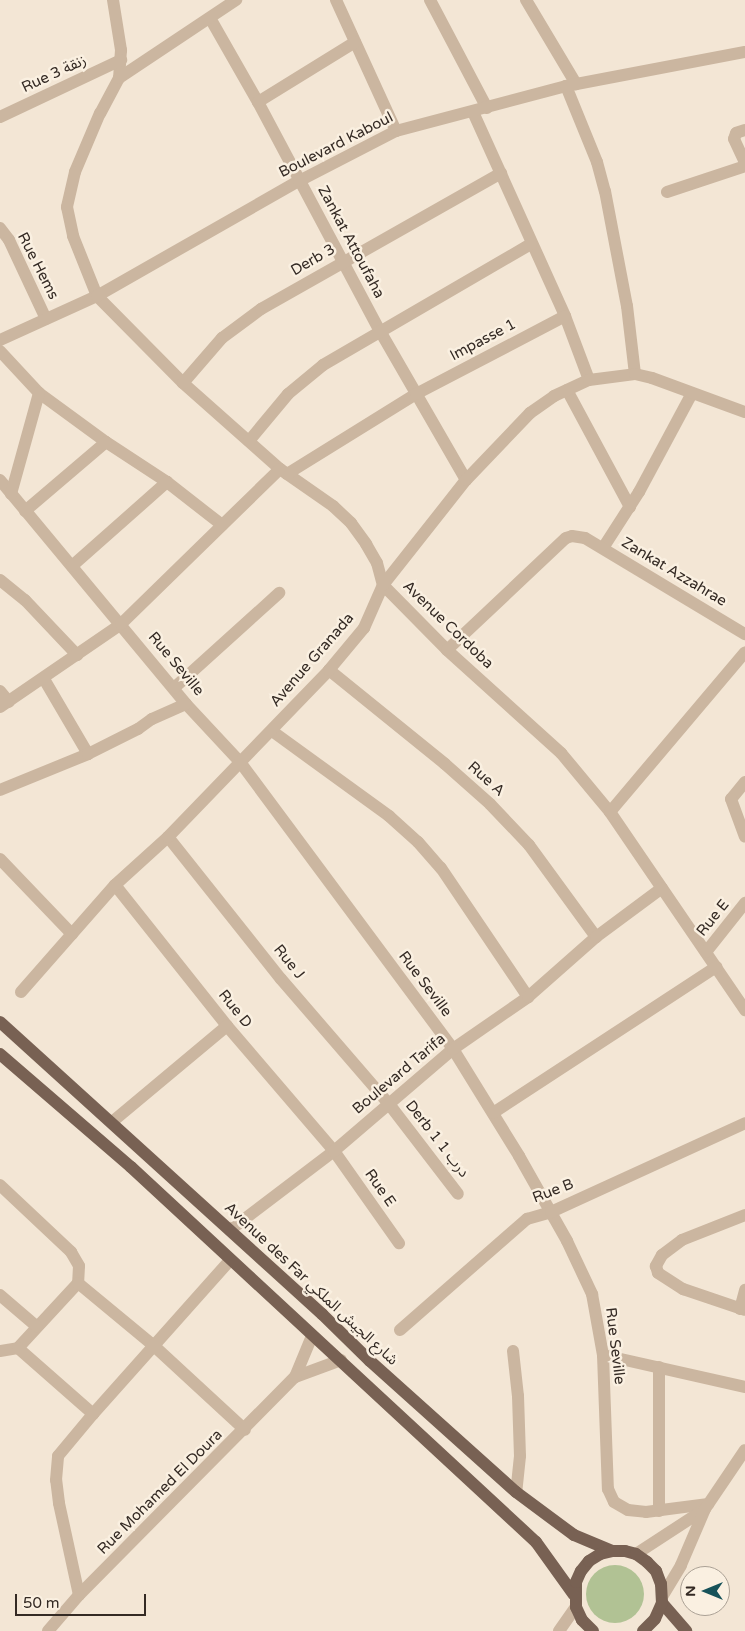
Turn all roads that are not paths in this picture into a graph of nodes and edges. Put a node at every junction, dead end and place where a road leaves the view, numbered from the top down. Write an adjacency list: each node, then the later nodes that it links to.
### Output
1 (113, 0): 9 (street)
2 (236, 0): 6 (street)
3 (336, 0): 7 (street)
4 (430, 0): 13 (street)
5 (526, 0): 11 (street)
6 (210, 18): 10 (street); 12 (street, Zankat Attoufaha)
7 (355, 42): 12 (street); 17 (street)
8 (745, 52): 11 (street, Boulevard Kaboul)
9 (121, 60): 10 (street); 15 (street, Rue 3 زنقة)
10 (119, 78): 26 (street)
11 (571, 85): 13 (street, Boulevard Kaboul); 32 (street)
12 (258, 102): 20 (street, Zankat Attoufaha)
13 (488, 108): 14 (street, Boulevard Kaboul)
14 (473, 112): 17 (street, Boulevard Kaboul); 19 (street)
15 (0, 117)
16 (745, 130): 18 (street)
17 (396, 131): 20 (street, Boulevard Kaboul)
18 (745, 164): 21 (street)
19 (501, 172): 24 (street); 25 (street, Derb 3)
20 (299, 181): 25 (street, Zankat Attoufaha); 26 (street, Boulevard Kaboul)
21 (667, 192)
22 (0, 228): 23 (street, Rue Hems)
23 (4, 241): 28 (street, Rue Hems)
24 (531, 244): 27 (street); 29 (street)
25 (342, 262): 29 (street, Zankat Attoufaha); 34 (street, Derb 3)
26 (97, 296): 28 (street, Boulevard Kaboul); 34 (street, Avenue Cordoba)
27 (565, 316): 33 (street); 38 (street, Impasse 1)
28 (46, 319): 30 (street, Boulevard Kaboul)
29 (380, 331): 38 (street, Zankat Attoufaha); 40 (street)
30 (0, 340)
31 (0, 351): 36 (street)
32 (635, 374): 33 (street, Avenue Granada); 37 (street, Avenue Granada)
33 (589, 380): 35 (street, Avenue Granada)
34 (183, 383): 40 (street, Avenue Cordoba)
35 (567, 390): 44 (street, Avenue Granada); 47 (street)
36 (39, 393): 41 (street); 46 (street)
37 (692, 393): 39 (street, Avenue Granada); 47 (street)
38 (416, 394): 42 (street, Impasse 1); 44 (street, Zankat Attoufaha)
39 (745, 412)
40 (249, 441): 42 (street, Avenue Cordoba)
41 (106, 442): 45 (street); 48 (street)
42 (283, 471): 49 (street, Impasse 1); 53 (street, Avenue Cordoba)
43 (0, 480): 46 (street, Rue Seville)
44 (466, 480): 53 (street, Avenue Granada)
45 (167, 482): 49 (street); 51 (street)
46 (11, 494): 48 (street, Rue Seville)
47 (630, 507): 50 (street)
48 (25, 511): 51 (street, Rue Seville)
49 (222, 525): 55 (street, Impasse 1)
50 (603, 548): 56 (street, Zankat Azzahrae); 57 (street, Zankat Azzahrae)
51 (72, 566): 55 (street, Rue Seville)
52 (0, 580): 59 (street)
53 (383, 585): 57 (street, Avenue Cordoba); 60 (street, Avenue Granada)
54 (279, 593): 62 (street)
55 (121, 624): 59 (street, Impasse 1); 62 (street, Rue Seville)
56 (745, 634)
57 (447, 650): 71 (street, Avenue Cordoba)
58 (745, 652): 71 (street)
59 (77, 655): 61 (street, Impasse 1)
60 (329, 670): 66 (street, Avenue Granada); 79 (street, Rue A)
61 (44, 679): 64 (street, Impasse 1); 67 (street)
62 (174, 688): 65 (street, Rue Seville)
63 (0, 691): 64 (street)
64 (4, 704)
65 (186, 704): 67 (street); 68 (street, Rue Seville)
66 (272, 731): 68 (street, Avenue Granada); 83 (street)
67 (88, 754): 70 (street)
68 (240, 762): 72 (street, Avenue Granada); 87 (street, Rue Seville)
69 (745, 782): 73 (street)
70 (0, 790)
71 (610, 812): 76 (street, Avenue Cordoba)
72 (168, 837): 75 (street, Avenue Granada); 89 (street, Rue J)
73 (745, 837)
74 (0, 858): 78 (street)
75 (115, 885): 78 (street, Avenue Granada); 86 (street, Rue D)
76 (662, 888): 79 (street, Boulevard Tarifa); 80 (street, Avenue Cordoba)
77 (745, 904): 80 (street, Rue E)
78 (72, 934): 82 (street, Avenue Granada)
79 (596, 937): 83 (street, Boulevard Tarifa)
80 (706, 952): 81 (street, Avenue Cordoba)
81 (716, 967): 84 (street, Avenue Cordoba); 90 (street)
82 (21, 992)
83 (528, 996): 87 (street, Boulevard Tarifa)
84 (744, 1004)
85 (0, 1022): 91 (main road, Avenue des Far شارع الجيش الملكي)
86 (227, 1026): 91 (street); 93 (street, Rue D)
87 (454, 1049): 89 (street, Boulevard Tarifa); 90 (street, Rue Seville)
88 (0, 1054): 100 (main road)
89 (389, 1104): 93 (street, Boulevard Tarifa); 95 (street, Derb 1 درب 1)
90 (493, 1113): 96 (street, Rue Seville)
91 (112, 1122): 98 (main road, Avenue des Far شارع الجيش الملكي)
92 (745, 1123): 96 (street, Rue B)
93 (334, 1151): 98 (street, Boulevard Tarifa); 99 (street, Rue E)
94 (0, 1185): 101 (street)
95 (458, 1194)
96 (551, 1212): 106 (street, Rue B); 112 (street, Rue Seville)
97 (745, 1215): 104 (street)
98 (230, 1230): 120 (main road, Avenue des Far شارع الجيش الملكي)
99 (399, 1244)
100 (230, 1260): 107 (main road); 108 (street)
101 (78, 1283): 105 (street); 108 (street)
102 (745, 1290): 104 (street)
103 (0, 1295): 105 (street)
104 (743, 1310)
105 (36, 1326): 109 (street)
106 (400, 1330)
107 (312, 1336): 113 (main road); 115 (street, Rue Mohamed El Doura)
108 (153, 1345): 117 (street); 118 (street)
109 (18, 1348): 110 (street); 117 (street)
110 (0, 1351)
111 (513, 1351): 120 (street)
112 (603, 1355): 114 (street); 122 (street, Rue Seville)
113 (341, 1360): 115 (street, Rue Mohamed El Doura); 127 (main road)
114 (659, 1367): 116 (street); 122 (street)
115 (295, 1377): 118 (street, Rue Mohamed El Doura)
116 (745, 1387)
117 (93, 1414): 125 (street)
118 (245, 1430): 125 (street, Rue Mohamed El Doura)
119 (745, 1450): 121 (street)
120 (516, 1492): 123 (main road, Avenue des Far شارع الجيش الملكي)
121 (707, 1506): 122 (street, Rue Seville); 124 (street); 126 (street)
122 (659, 1511)
123 (612, 1551): 124 (main road); 127 (main road)
124 (636, 1554): 126 (main road)
125 (79, 1595): 128 (street, Rue Mohamed El Doura)
126 (662, 1600): 131 (main road); 132 (main road)
127 (575, 1601): 129 (street); 130 (main road)
128 (48, 1631)
129 (559, 1631)
130 (593, 1631)
131 (643, 1631)
132 (686, 1631)

